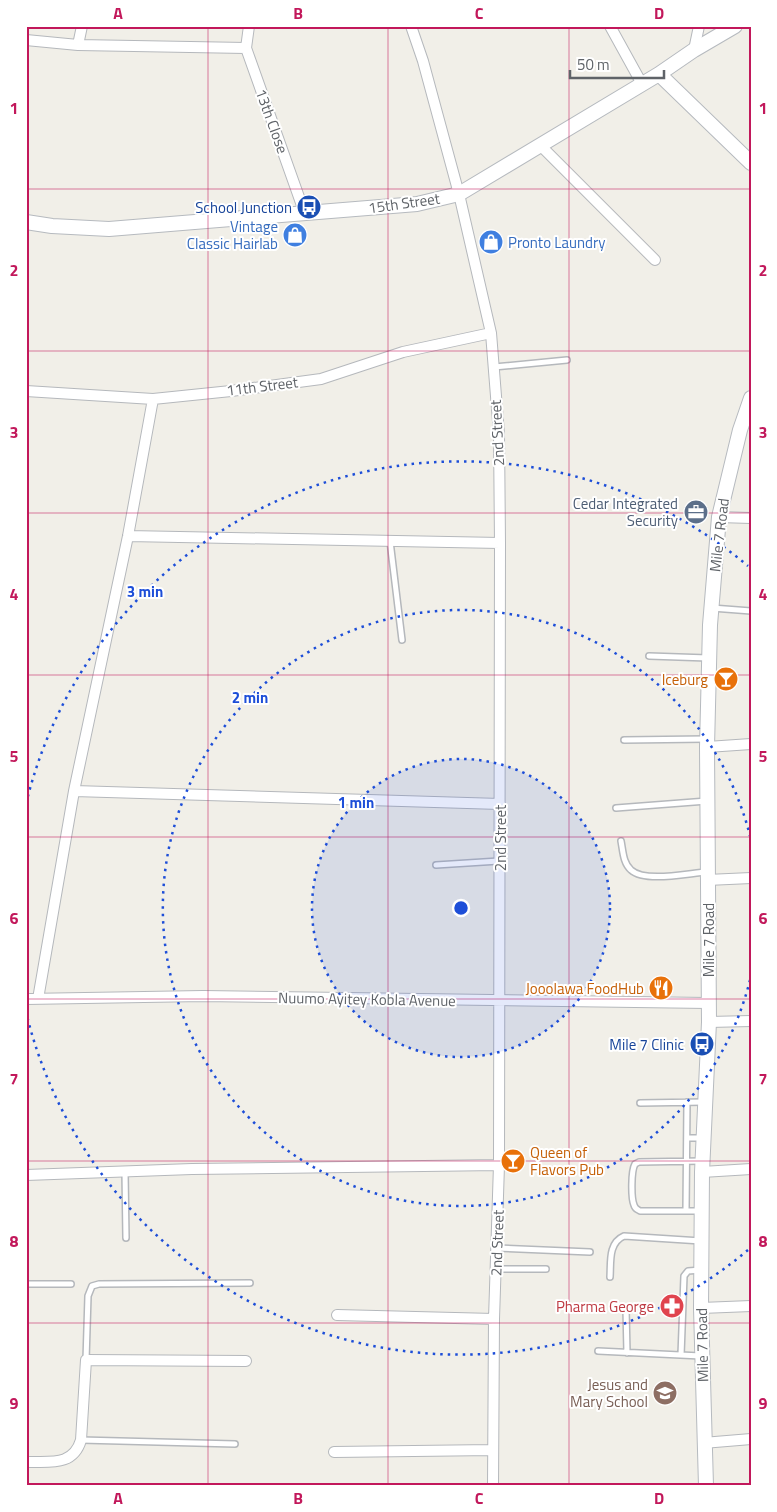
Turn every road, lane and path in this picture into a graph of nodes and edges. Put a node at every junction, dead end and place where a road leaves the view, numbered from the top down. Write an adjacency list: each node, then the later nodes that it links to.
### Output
1 (82, 26): 8 (street)
2 (249, 26): 9 (street, 13th Close)
3 (411, 26): 15 (street, 2nd Street)
4 (610, 26): 12 (street)
5 (699, 26): 10 (street)
6 (735, 26): 10 (street, 15th Street)
7 (26, 40): 8 (street)
8 (78, 45): 9 (street)
9 (246, 48): 16 (street, 13th Close)
10 (694, 50): 11 (street, 15th Street)
11 (659, 74): 12 (street, 15th Street); 14 (street)
12 (642, 84): 13 (street, 15th Street)
13 (540, 145): 15 (street, 15th Street); 18 (street)
14 (751, 163)
15 (459, 194): 16 (street, 15th Street); 19 (street, 2nd Street)
16 (305, 214): 17 (street, 15th Street)
17 (26, 222)
18 (655, 260)
19 (491, 333): 21 (street, 2nd Street); 24 (street, 11th Street)
20 (567, 360): 21 (lane)
21 (494, 367): 29 (street, 2nd Street)
22 (26, 391): 24 (street, 11th Street)
23 (751, 398): 25 (street, Mile 7 Road)
24 (153, 399): 27 (street)
25 (719, 517): 26 (street); 30 (street, Mile 7 Road)
26 (751, 518)
27 (128, 536): 28 (street); 38 (street)
28 (390, 541): 29 (street); 32 (lane)
29 (500, 543): 40 (street, 2nd Street)
30 (712, 608): 31 (lane); 34 (street, Mile 7 Road)
31 (751, 611)
32 (402, 640)
33 (649, 656): 34 (lane)
34 (708, 658): 36 (street, Mile 7 Road)
35 (624, 740): 36 (lane)
36 (707, 743): 37 (street); 39 (street, Mile 7 Road)
37 (751, 744)
38 (74, 791): 40 (street); 48 (street)
39 (706, 801): 41 (lane); 45 (street, Mile 7 Road)
40 (500, 804): 43 (street, 2nd Street)
41 (616, 808)
42 (620, 842): 45 (lane)
43 (500, 861): 44 (lane); 49 (street, 2nd Street)
44 (436, 864)
45 (707, 876): 46 (street); 50 (street, Mile 7 Road)
46 (751, 878)
47 (26, 999): 48 (street, Nuumo Ayitey Kobla Avenue)
48 (38, 999): 49 (street, Nuumo Ayitey Kobla Avenue)
49 (500, 1001): 50 (street, Nuumo Ayitey Kobla Avenue); 59 (street, 2nd Street)
50 (708, 1003): 52 (street, Mile 7 Road)
51 (751, 1021): 52 (street)
52 (709, 1022): 54 (street, Mile 7 Road)
53 (687, 1102): 54 (lane); 55 (lane); 56 (lane)
54 (705, 1102): 57 (street, Mile 7 Road)
55 (640, 1103)
56 (687, 1138): 57 (lane); 58 (lane)
57 (704, 1138): 60 (street, Mile 7 Road)
58 (687, 1161): 60 (lane); 64 (lane); 64 (lane)
59 (499, 1165): 62 (street); 68 (street, 2nd Street)
60 (702, 1166): 61 (street); 65 (street, Mile 7 Road)
61 (751, 1169)
62 (125, 1172): 63 (street); 66 (lane)
63 (26, 1175)
64 (686, 1211): 65 (lane)
65 (702, 1211): 67 (street, Mile 7 Road)
66 (126, 1238)
67 (701, 1241): 72 (street, Mile 7 Road); 73 (lane)
68 (496, 1248): 69 (lane); 70 (street, 2nd Street)
69 (590, 1252)
70 (496, 1269): 71 (lane); 81 (street, 2nd Street)
71 (546, 1269)
72 (701, 1270): 78 (street, Mile 7 Road); 84 (lane)
73 (610, 1277)
74 (250, 1283): 86 (lane)
75 (26, 1284): 76 (lane)
76 (71, 1284)
77 (751, 1306): 78 (street)
78 (701, 1308): 85 (street, Mile 7 Road)
79 (626, 1309): 83 (lane)
80 (337, 1315): 81 (street)
81 (494, 1319): 92 (street, 2nd Street)
82 (598, 1352): 83 (lane)
83 (627, 1353): 84 (lane)
84 (681, 1355): 85 (lane)
85 (702, 1356): 90 (street, Mile 7 Road)
86 (86, 1360): 87 (street); 89 (street)
87 (246, 1361)
88 (751, 1439): 90 (street)
89 (80, 1440): 91 (lane); 94 (street)
90 (704, 1442): 96 (street, Mile 7 Road)
91 (235, 1444)
92 (493, 1450): 93 (street); 95 (street, 2nd Street)
93 (334, 1452)
94 (26, 1462)
95 (493, 1486)
96 (706, 1486)

